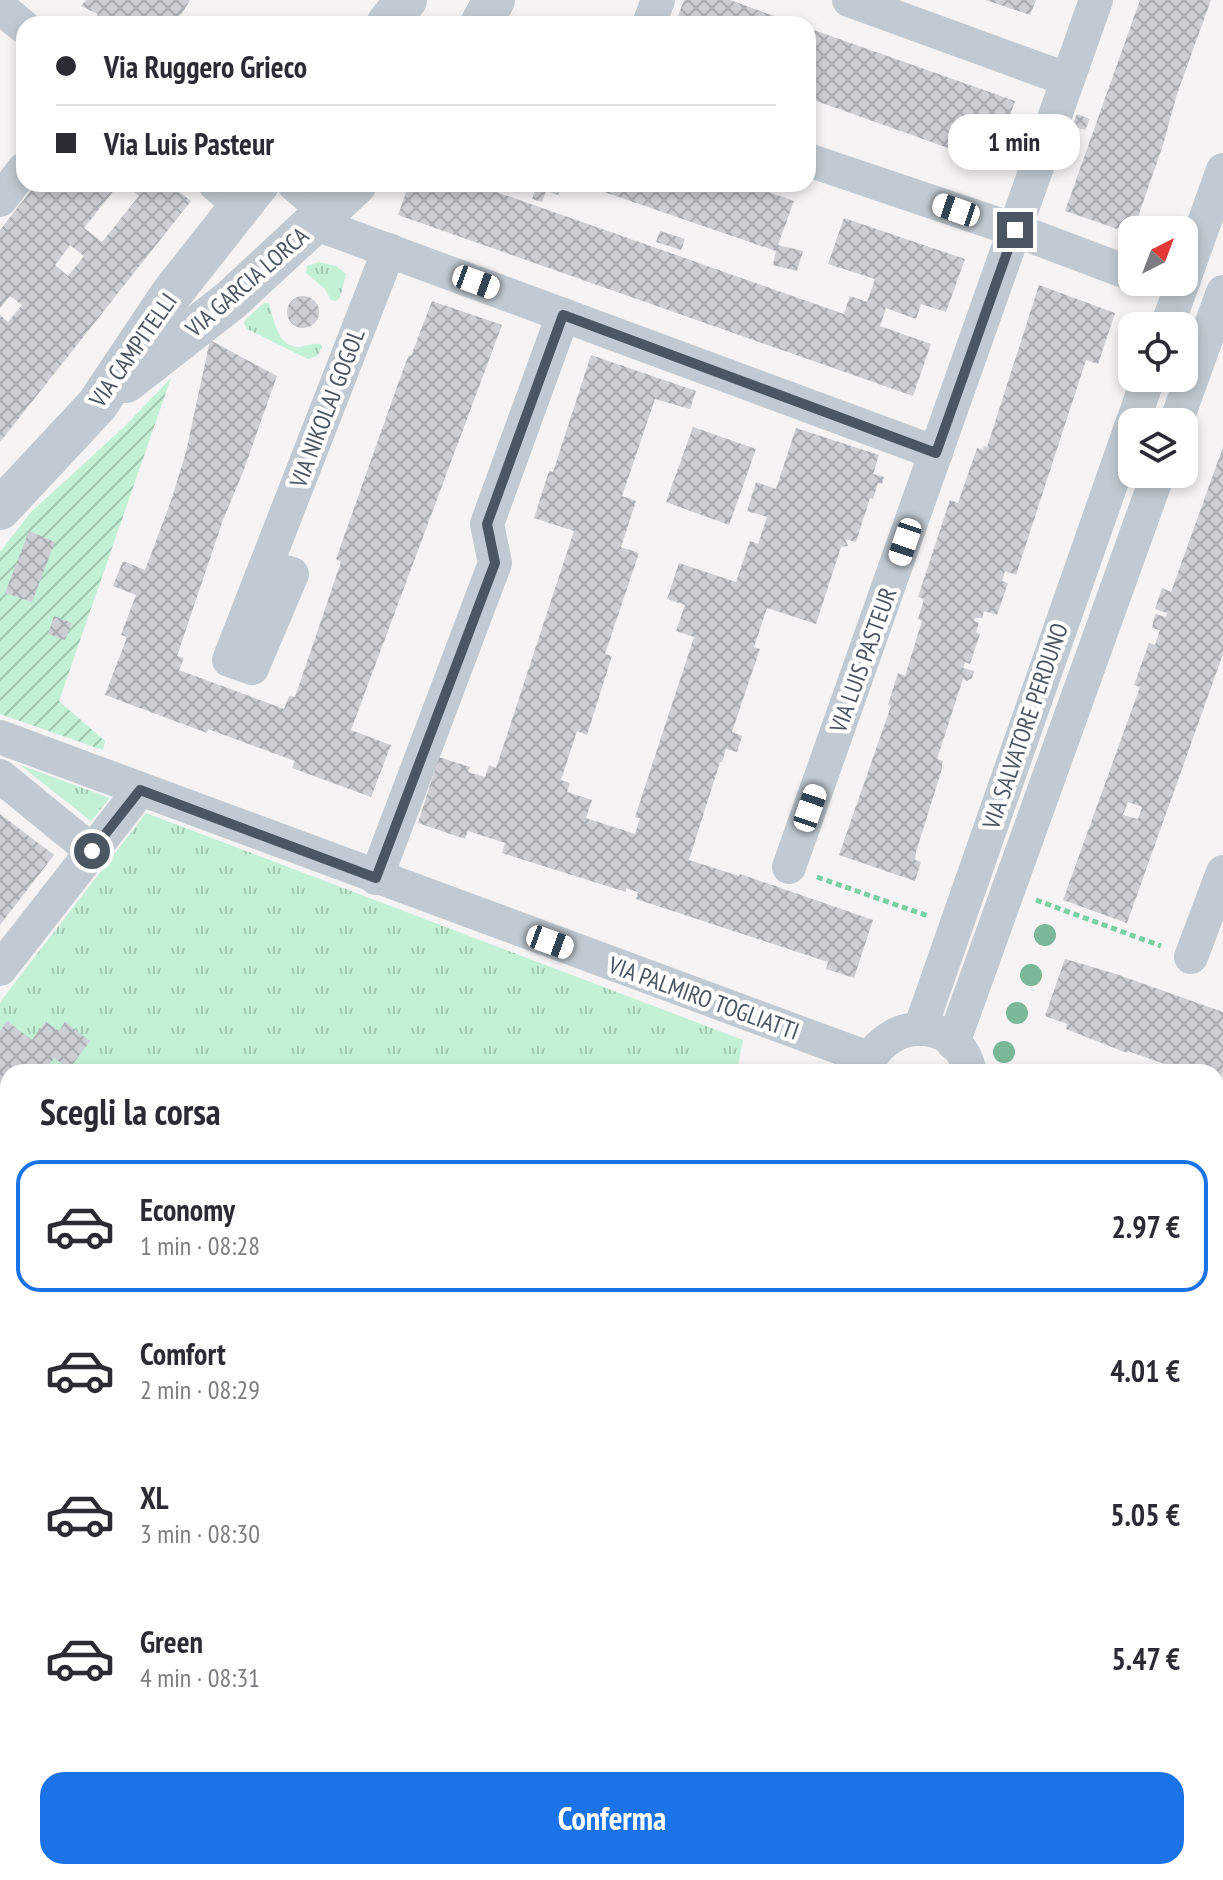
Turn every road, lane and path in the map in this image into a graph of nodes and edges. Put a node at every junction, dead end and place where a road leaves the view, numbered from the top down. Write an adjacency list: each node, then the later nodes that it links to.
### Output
1 (406, 0): 5 (street)
2 (849, 0): 7 (street)
3 (1096, 0): 7 (street, VIA LUIS PASTEUR)
4 (0, 7): 6 (street)
5 (393, 16)
6 (16, 20)
7 (1066, 79): 17 (street, VIA LUIS PASTEUR)
8 (816, 163): 17 (street)
9 (1223, 170): 16 (street)
10 (16, 179): 14 (street)
11 (237, 192): 23 (street, VIA CAMPITELLI)
12 (300, 192): 15 (street)
13 (347, 192): 15 (street, VIA GARCIA LORCA)
14 (0, 200)
15 (320, 217): 18 (street); 23 (street, VIA GARCIA LORCA)
16 (1198, 229)
17 (1015, 230): 19 (street); 25 (street, VIA LUIS PASTEUR)
18 (389, 250): 22 (street); 29 (street, VIA NIKOLAJ GOGOL)
19 (1118, 269)
20 (1198, 294): 21 (street)
21 (1221, 303): 24 (street)
22 (563, 315): 25 (street); 36 (street)
23 (97, 405): 28 (street, VIA CAMPITELLI)
24 (1181, 408)
25 (936, 453): 34 (street, VIA LUIS PASTEUR)
26 (1118, 463): 38 (street, VIA SALVATORE PERDUNO)
27 (1153, 488): 37 (street, VIA SALVATORE PERDUNO)
28 (0, 509)
29 (266, 566)
30 (0, 737): 32 (street, VIA PALMIRO TOGLIATTI)
31 (0, 776): 33 (street)
32 (140, 790): 33 (street); 36 (street, VIA PALMIRO TOGLIATTI)
33 (92, 851): 40 (street)
34 (789, 867): 38 (path)
35 (1223, 872): 39 (street)
36 (376, 878): 43 (street, VIA PALMIRO TOGLIATTI)
37 (1008, 890): 39 (path); 42 (street, VIA SALVATORE PERDUNO)
38 (955, 926): 41 (street, VIA SALVATORE PERDUNO)
39 (1191, 957)
40 (0, 969)
41 (920, 1029): 42 (street); 44 (street)
42 (967, 1063)
43 (863, 1064)
44 (867, 1064)

